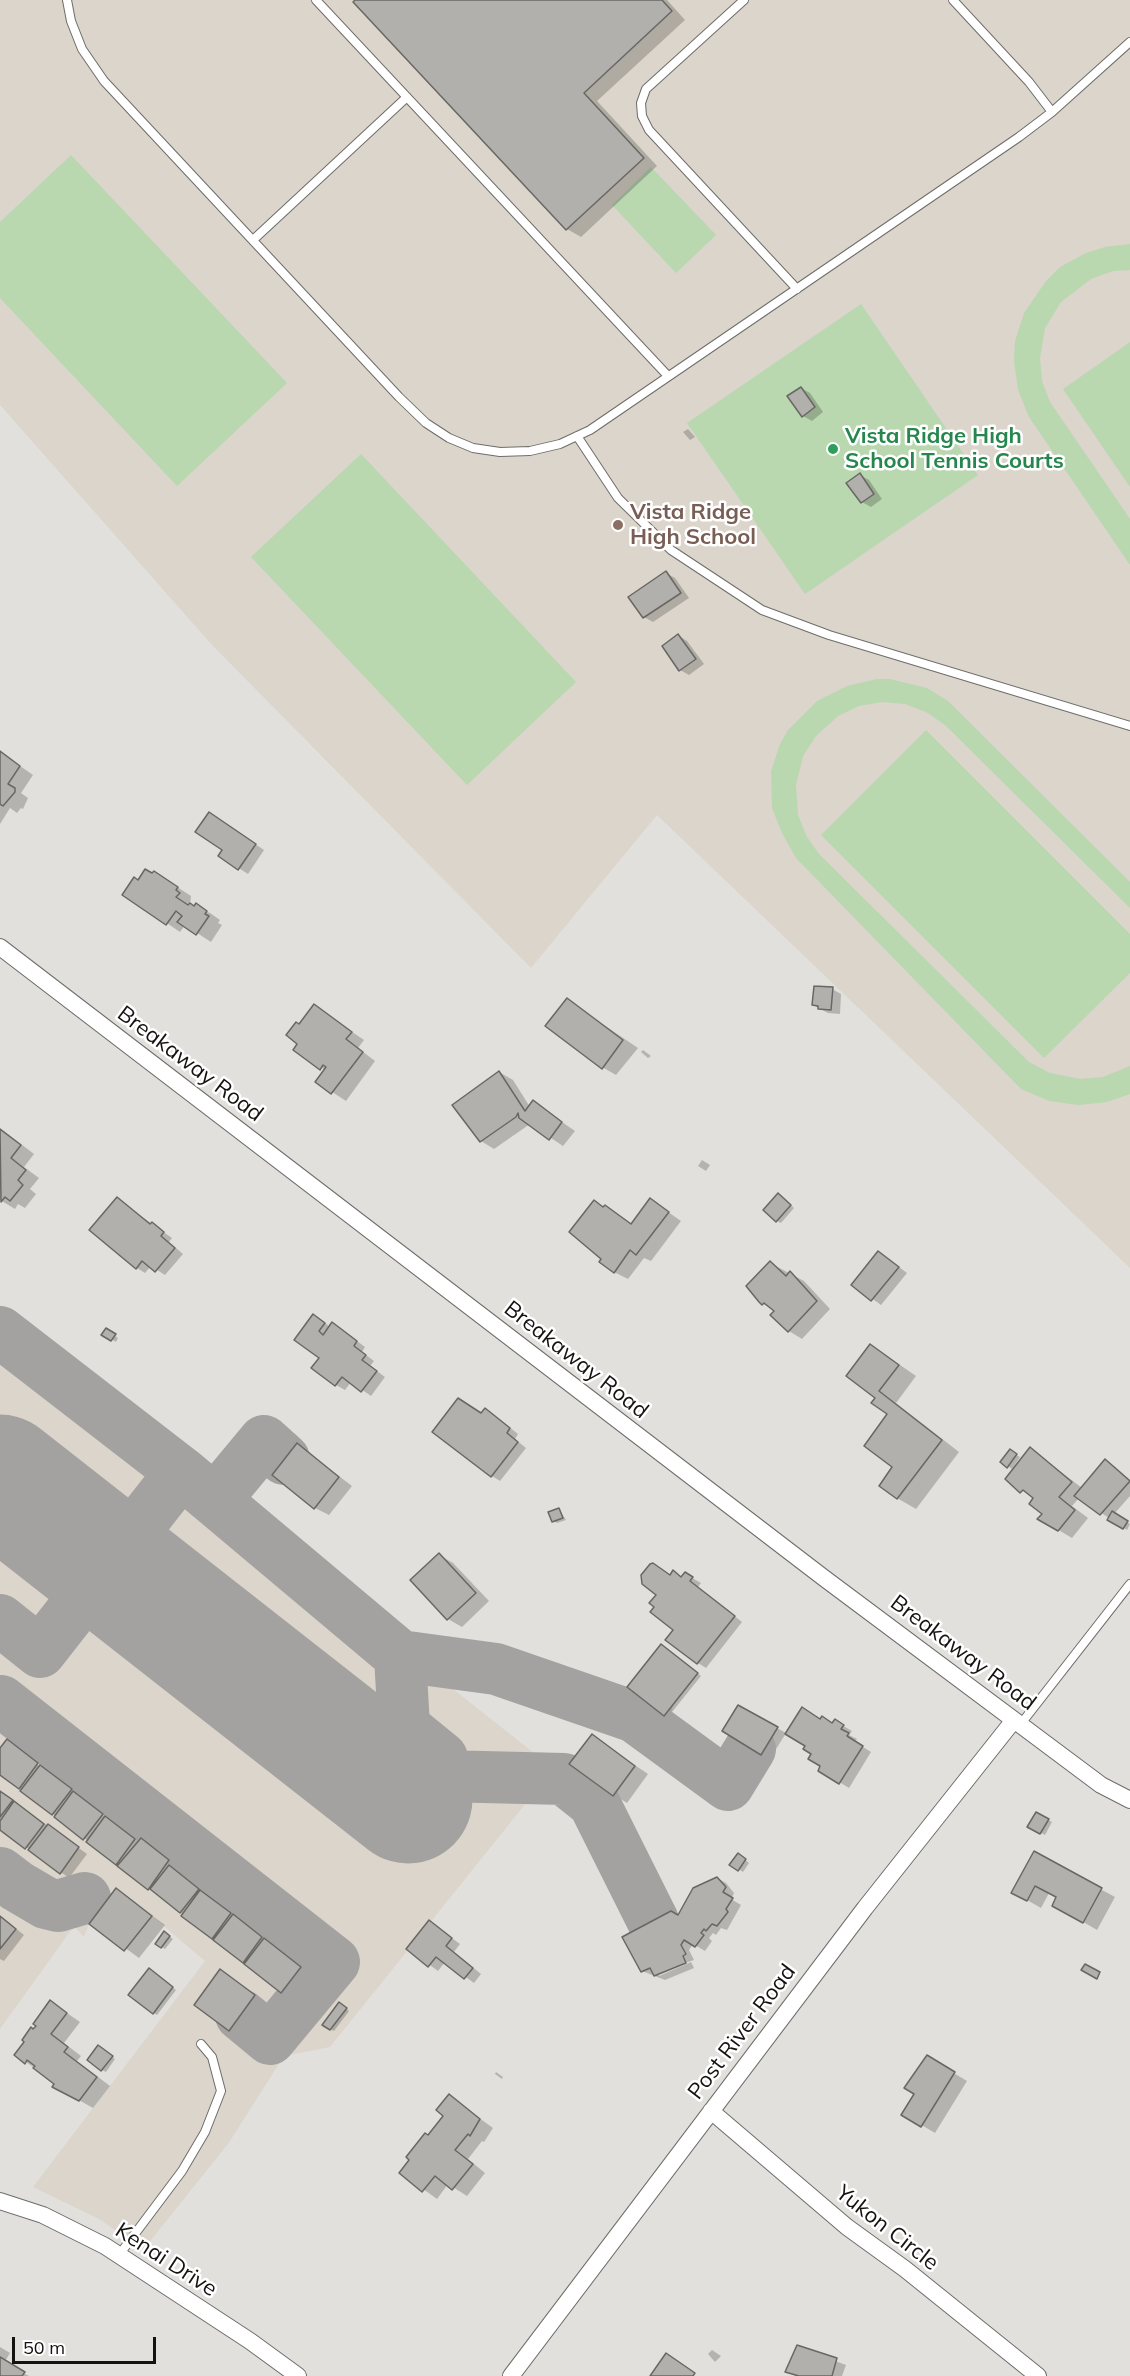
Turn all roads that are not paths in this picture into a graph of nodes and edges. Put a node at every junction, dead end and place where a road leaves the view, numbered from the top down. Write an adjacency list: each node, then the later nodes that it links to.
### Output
1 (67, 0): 8 (lane)
2 (316, 0): 6 (lane)
3 (744, 0): 9 (lane)
4 (952, 0): 7 (lane)
5 (1130, 42): 7 (lane)
6 (407, 96): 8 (lane); 10 (lane)
7 (1052, 111): 9 (lane)
8 (253, 240): 11 (lane)
9 (797, 289): 10 (lane)
10 (668, 376): 11 (lane)
11 (577, 436): 12 (lane)
12 (1130, 726)
13 (0, 947): 15 (street, Breakaway Road)
14 (1130, 1584): 15 (lane)
15 (1017, 1723): 16 (street, Breakaway Road); 18 (street, Post River Road)
16 (1130, 1800)
17 (201, 2044): 20 (lane)
18 (711, 2111): 22 (street, Post River Road); 23 (street, Yukon Circle)
19 (0, 2201): 20 (street, Kenai Drive)
20 (119, 2255): 21 (street, Kenai Drive)
21 (298, 2376)
22 (511, 2376)
23 (1038, 2376)

